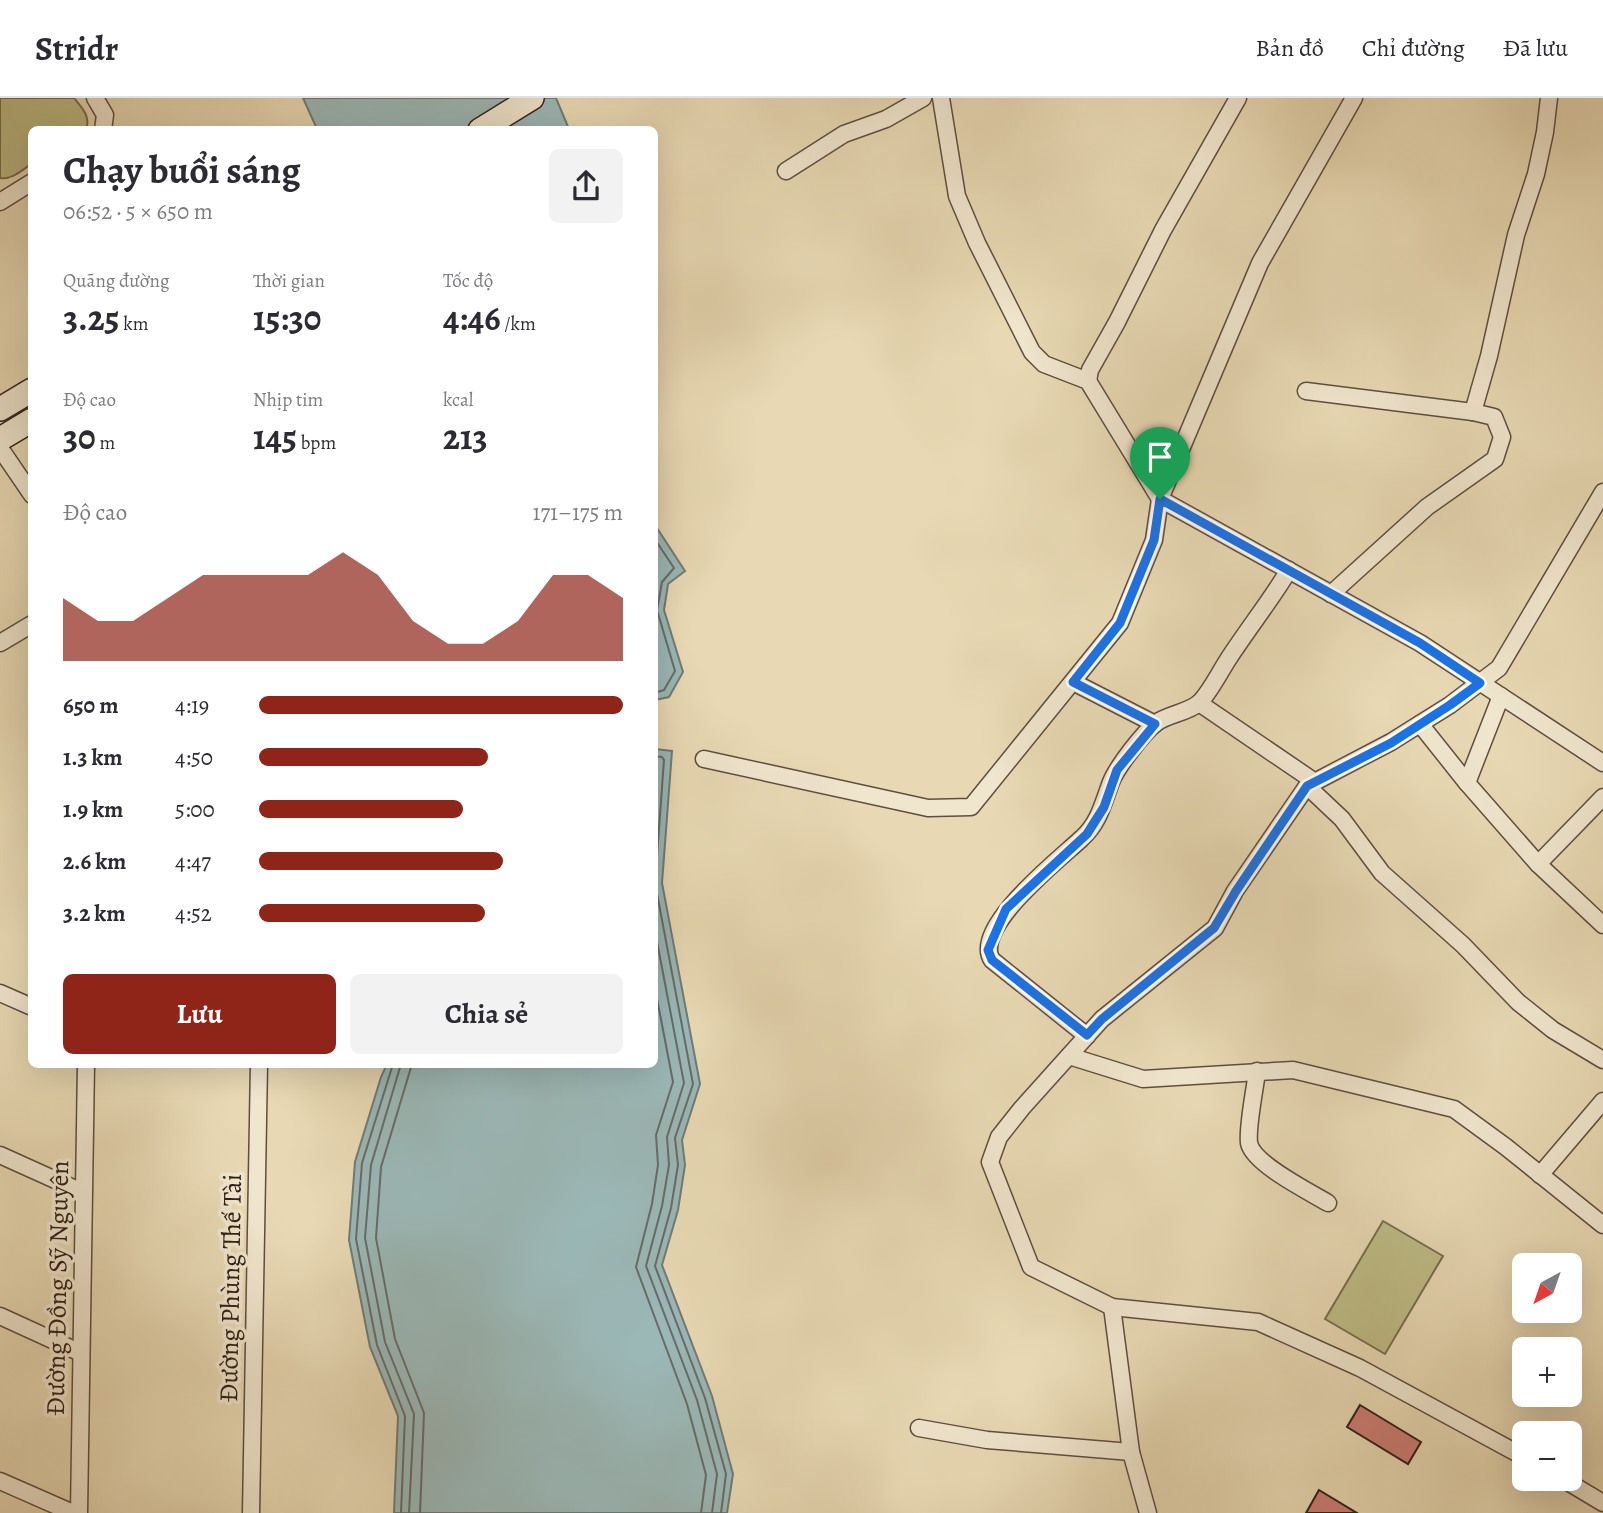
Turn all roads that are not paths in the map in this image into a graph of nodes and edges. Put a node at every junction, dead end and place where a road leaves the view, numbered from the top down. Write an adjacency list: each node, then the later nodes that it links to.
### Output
1 (95, 98): 8 (street)
2 (532, 98): 9 (main road)
3 (923, 98): 10 (street)
4 (941, 98): 13 (street)
5 (1238, 98): 13 (street)
6 (1354, 98): 23 (street)
7 (1549, 98): 17 (street)
8 (103, 126)
9 (486, 126)
10 (786, 172)
11 (28, 184): 12 (street)
12 (0, 202)
13 (1088, 381): 23 (street)
14 (1306, 391): 17 (street)
15 (28, 392): 16 (main road)
16 (0, 409)
17 (1473, 412): 25 (street)
18 (28, 422): 19 (main road)
19 (0, 439)
20 (0, 448): 21 (street)
21 (28, 489)
22 (1603, 492): 29 (street)
23 (1160, 499): 24 (street); 28 (street)
24 (1289, 570): 25 (street); 31 (street)
25 (1331, 594): 29 (street)
26 (28, 626): 27 (street)
27 (0, 643)
28 (1073, 682): 32 (street); 34 (street)
29 (1480, 683): 30 (street); 33 (street)
30 (1501, 696): 35 (street); 36 (street)
31 (1199, 703): 32 (street); 37 (street)
32 (1155, 724): 43 (street)
33 (1420, 724): 36 (street); 37 (street)
34 (704, 759)
35 (1603, 763)
36 (1467, 783): 39 (street)
37 (1311, 784): 43 (street); 45 (street)
38 (1603, 797): 39 (street)
39 (1538, 864): 40 (street)
40 (1603, 925)
41 (0, 993): 42 (street)
42 (28, 1005)
43 (1087, 1035): 44 (street)
44 (1069, 1056): 48 (street); 55 (street)
45 (1603, 1060)
46 (86, 1068): 52 (street, Đường Đồng Sỹ Nguyên)
47 (259, 1068): 65 (street, Đường Phùng Thế Tài)
48 (1257, 1071): 51 (street); 53 (street)
49 (1603, 1101): 51 (street)
50 (0, 1155): 52 (street)
51 (1541, 1175): 54 (street)
52 (82, 1192): 57 (street, Đường Đồng Sỹ Nguyên)
53 (1328, 1203)
54 (1603, 1226)
55 (1112, 1307): 59 (street); 60 (street)
56 (0, 1317): 57 (street)
57 (81, 1353): 64 (street, Đường Đồng Sỹ Nguyên)
58 (919, 1427): 60 (street)
59 (1512, 1450)
60 (1131, 1452): 66 (street)
61 (0, 1481): 64 (street)
62 (1582, 1490): 63 (street)
63 (1603, 1503)
64 (76, 1513)
65 (251, 1513)
66 (1148, 1513)

